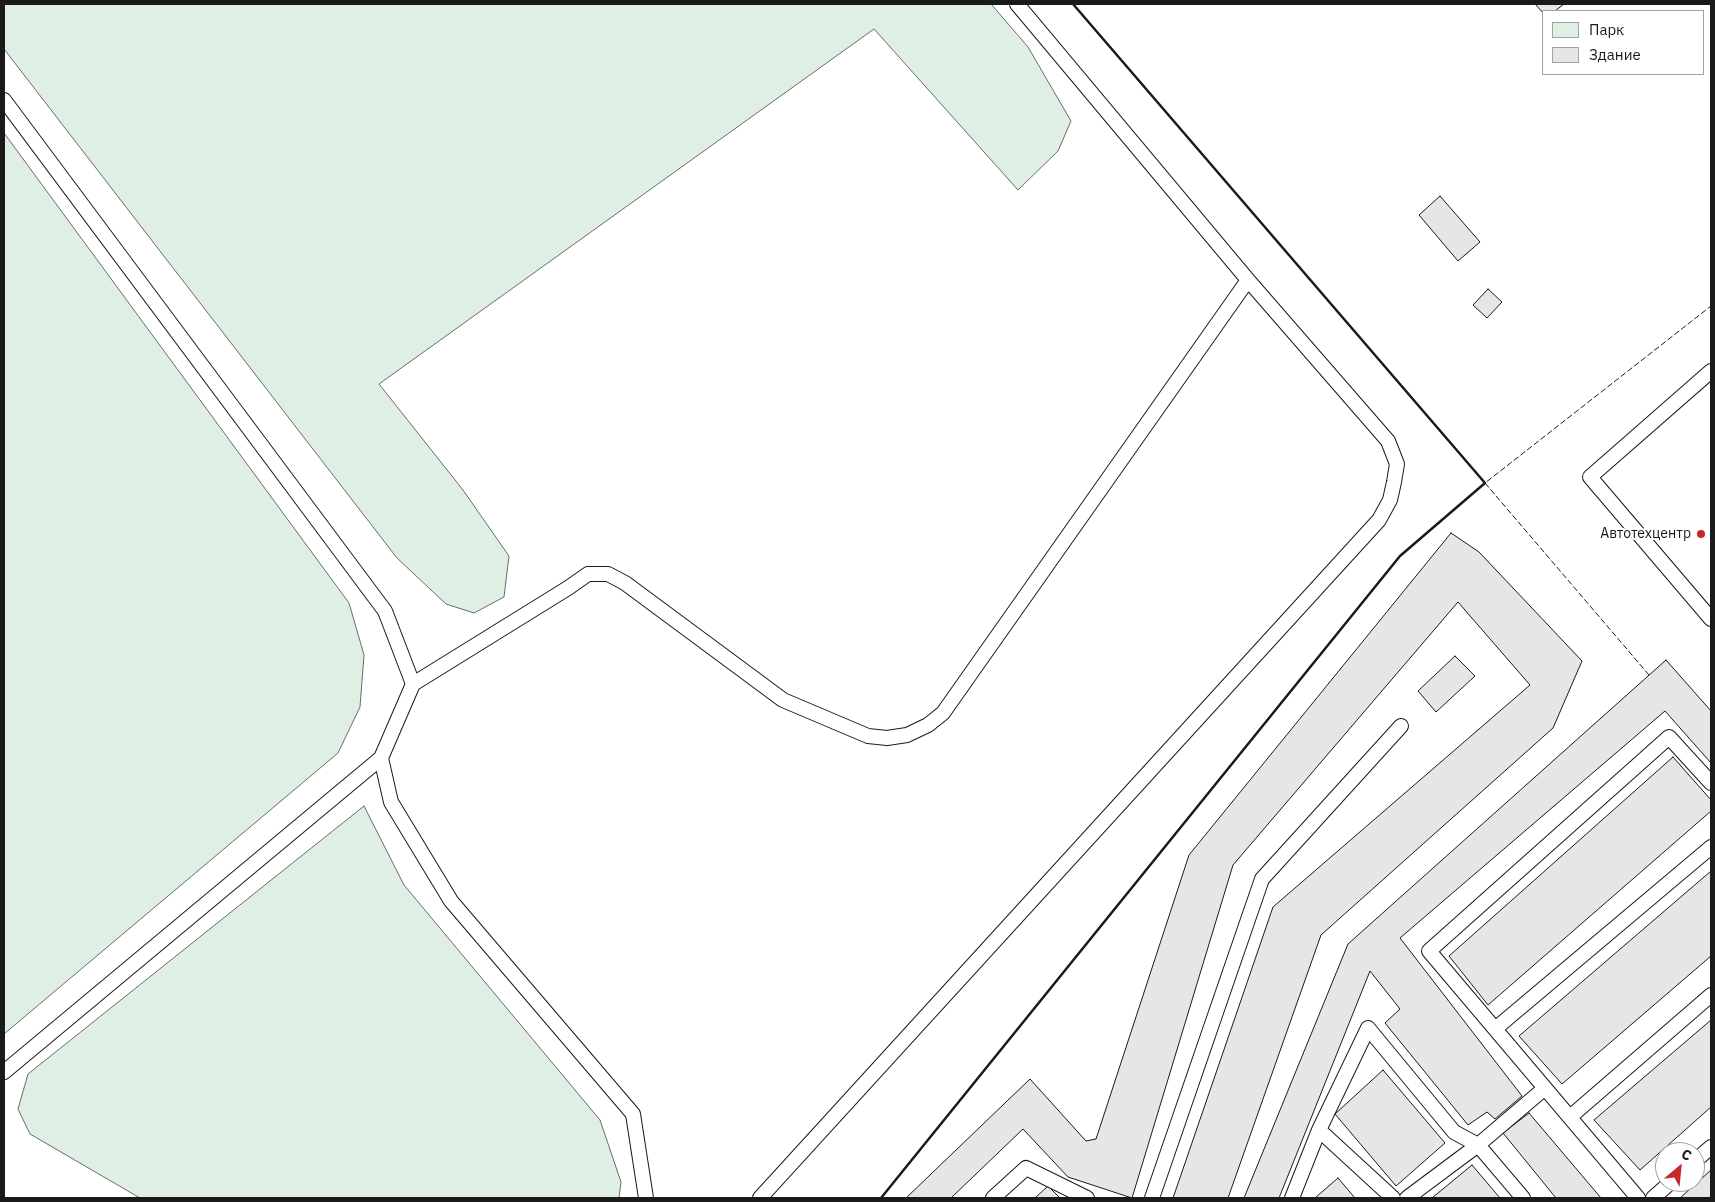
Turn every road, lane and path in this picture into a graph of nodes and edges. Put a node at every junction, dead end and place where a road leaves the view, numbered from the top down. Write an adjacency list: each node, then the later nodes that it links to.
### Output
1 (1017, 4): 3 (lane)
2 (4, 100): 6 (lane)
3 (1248, 280): 6 (lane); 19 (lane)
4 (1711, 371): 5 (lane)
5 (1711, 620)
6 (414, 684): 8 (lane)
7 (1401, 726): 22 (lane)
8 (381, 758): 13 (lane); 18 (lane)
9 (1711, 783): 12 (lane)
10 (1711, 847): 12 (lane)
11 (1711, 996): 15 (lane)
12 (1496, 1029): 14 (lane)
13 (4, 1072)
14 (1545, 1088): 15 (lane); 17 (lane)
15 (1570, 1117): 27 (lane)
16 (1319, 1130): 17 (lane); 23 (lane); 24 (lane)
17 (1478, 1145): 25 (lane); 26 (lane)
18 (646, 1198)
19 (760, 1198)
20 (992, 1198): 21 (lane)
21 (1087, 1198)
22 (1152, 1198)
23 (1292, 1198)
24 (1393, 1198)
25 (1407, 1198)
26 (1523, 1198)
27 (1638, 1198)

